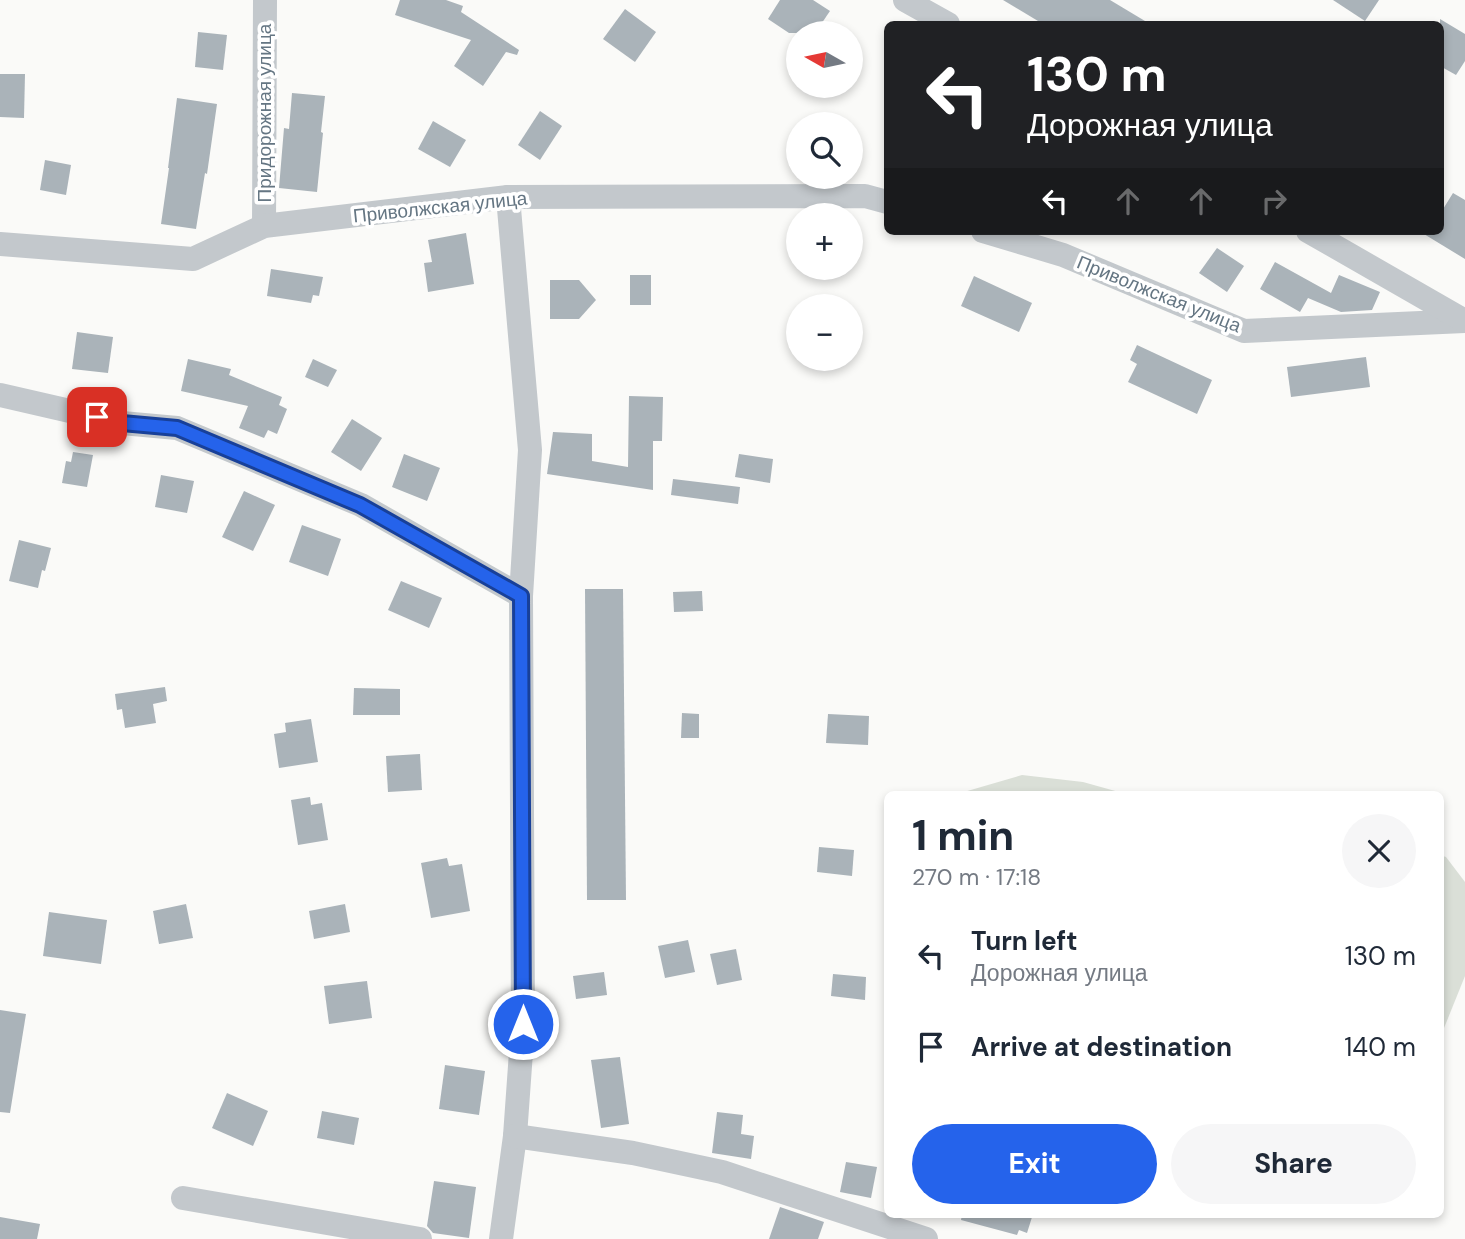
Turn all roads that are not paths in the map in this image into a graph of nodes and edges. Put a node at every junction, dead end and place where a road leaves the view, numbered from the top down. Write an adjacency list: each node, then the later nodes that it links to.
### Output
1 (265, 0): 6 (street, Придорожная улица)
2 (905, 0): 3 (street)
3 (943, 21)
4 (508, 197): 5 (street, Приволжская улица); 6 (street, Приволжская улица); 12 (street)
5 (884, 201)
6 (264, 226): 9 (street, Приволжская улица)
7 (997, 235): 10 (street, Приволжская улица)
8 (1315, 235): 10 (street, Приволжская улица)
9 (0, 244)
10 (1465, 321)
11 (0, 394): 12 (street)
12 (521, 596): 13 (street)
13 (515, 1136): 16 (street); 17 (street)
14 (183, 1198): 15 (street)
15 (420, 1239)
16 (501, 1239)
17 (926, 1239)

